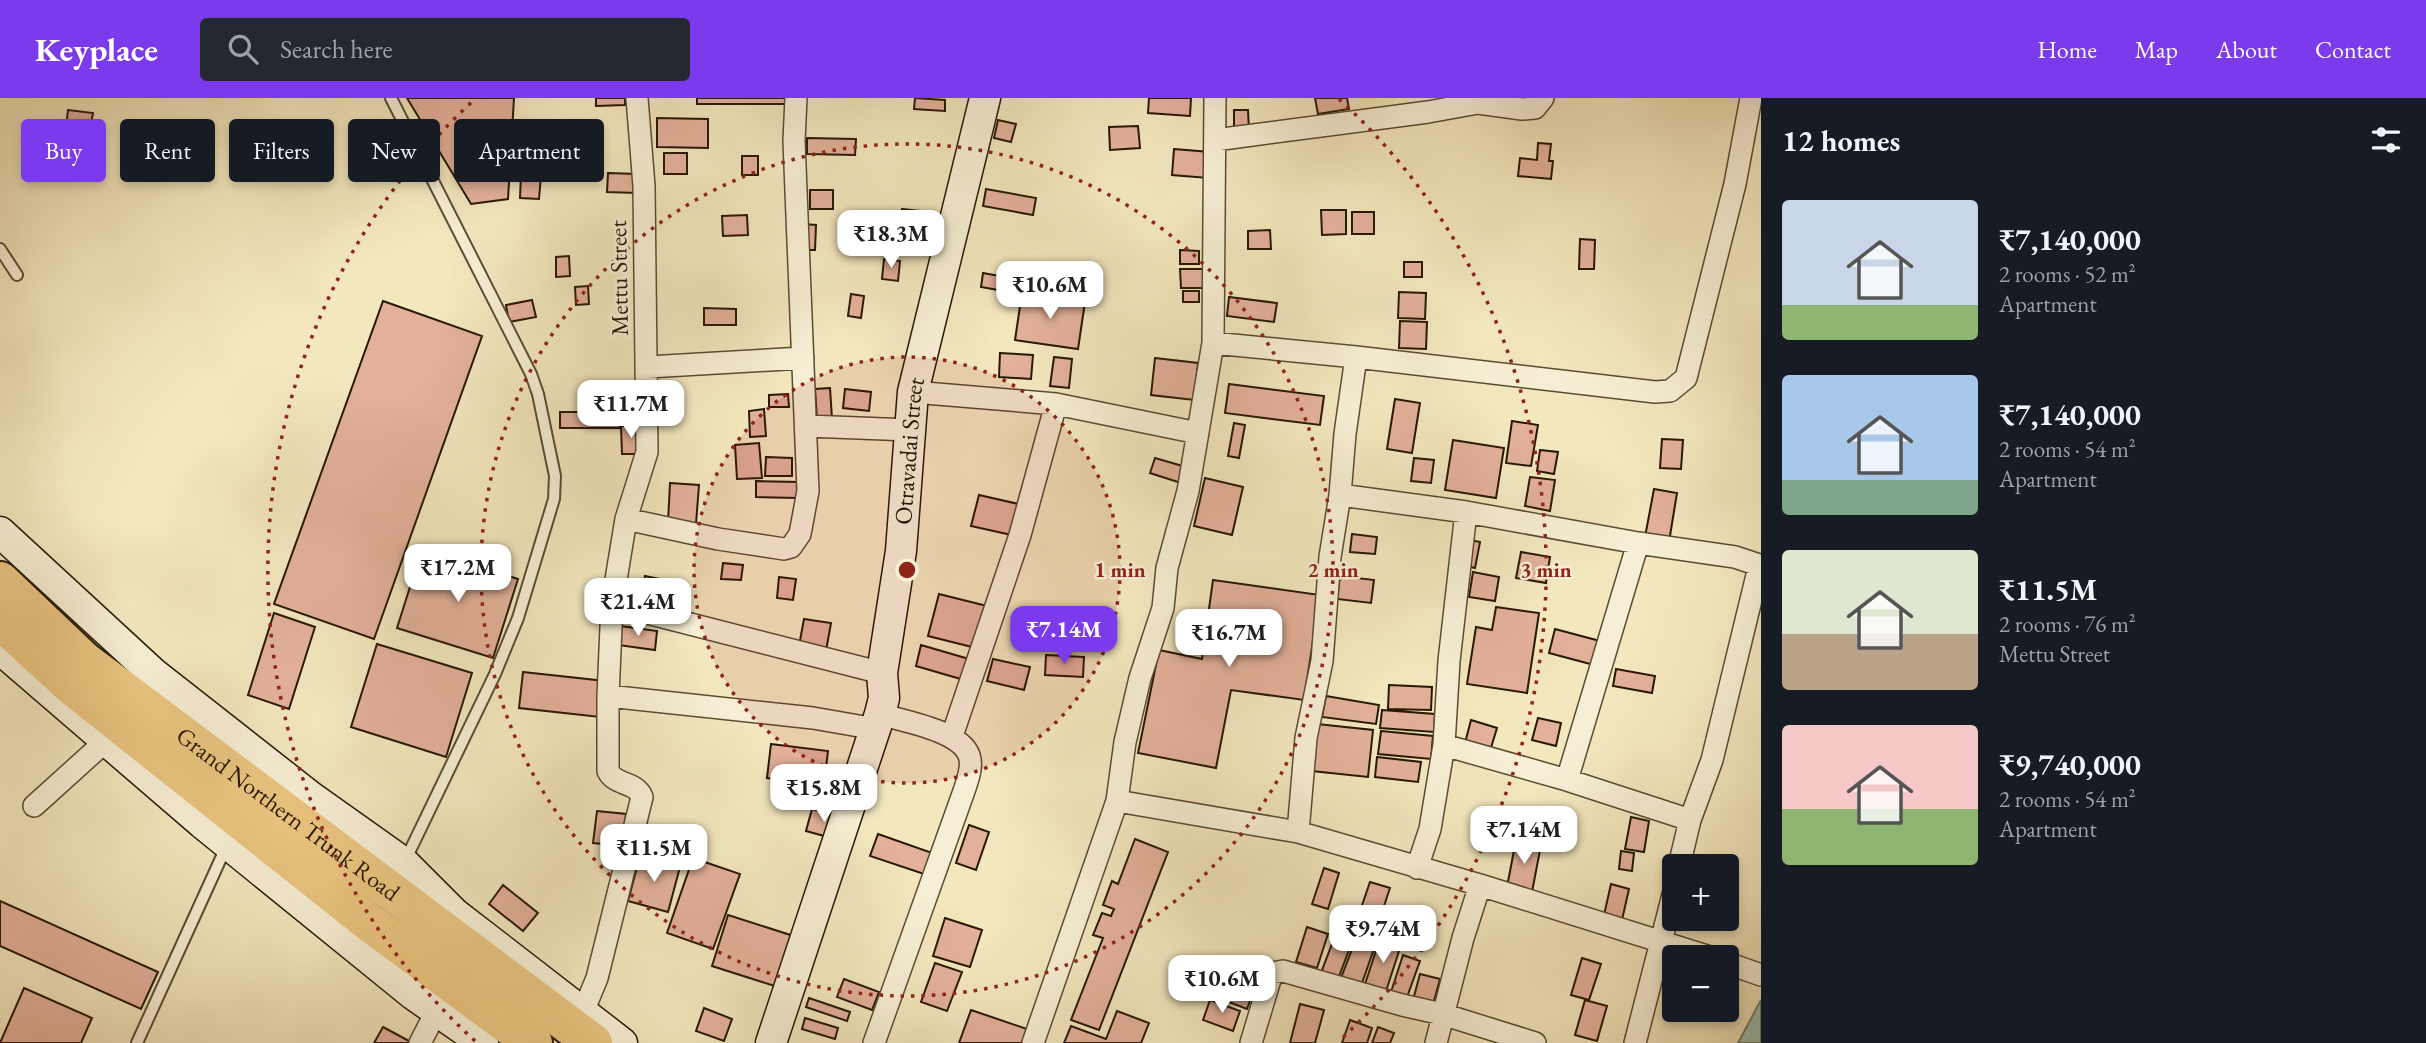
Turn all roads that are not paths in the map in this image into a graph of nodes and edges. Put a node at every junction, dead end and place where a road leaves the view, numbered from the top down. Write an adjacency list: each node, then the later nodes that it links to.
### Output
1 (391, 98): 43 (lane)
2 (637, 98): 15 (street, Mettu Street)
3 (796, 98): 14 (street)
4 (985, 98): 16 (street, Otravadai Street)
5 (1215, 98): 9 (street)
6 (1543, 98): 8 (street)
7 (1751, 98): 13 (street)
8 (1478, 100): 9 (street)
9 (1215, 140): 12 (street)
10 (0, 249): 11 (lane)
11 (17, 275)
12 (1213, 344): 13 (street); 20 (street)
13 (1356, 357): 21 (street)
14 (803, 358): 15 (street); 18 (street)
15 (648, 367): 23 (street, Mettu Street)
16 (913, 392): 17 (street); 19 (street, Otravadai Street)
17 (1056, 404): 20 (street); 33 (street)
18 (807, 426): 19 (street); 23 (street)
19 (910, 429): 30 (street, Otravadai Street)
20 (1198, 433): 37 (street)
21 (1340, 495): 22 (street); 40 (street)
22 (1466, 512): 25 (street); 35 (street)
23 (626, 519): 27 (street, Mettu Street)
24 (0, 532): 43 (street)
25 (1638, 543): 36 (street); 39 (street)
26 (0, 582): 53 (highway, Grand Northern Trunk Road)
27 (612, 604): 30 (street); 31 (street, Mettu Street)
28 (0, 620): 57 (highway, Grand Northern Trunk Road)
29 (0, 649): 34 (street)
30 (882, 673): 32 (street, Otravadai Street)
31 (608, 696): 32 (street); 53 (street, Mettu Street)
32 (878, 721): 33 (street); 59 (street, Otravadai Street)
33 (952, 736): 60 (street)
34 (107, 740): 38 (street); 41 (street)
35 (1444, 745): 36 (street); 44 (street)
36 (1567, 780): 39 (street)
37 (1117, 802): 40 (street); 61 (street)
38 (34, 806)
39 (1690, 820): 42 (street)
40 (1298, 832): 44 (street)
41 (228, 844): 51 (street); 54 (lane)
42 (1682, 854)
43 (404, 863): 53 (street)
44 (1417, 868): 45 (street)
45 (1480, 885): 47 (street); 52 (street)
46 (1665, 931): 47 (street)
47 (1663, 941): 48 (street); 65 (street)
48 (1675, 945)
49 (1739, 967): 50 (street)
50 (1761, 975)
51 (436, 1012): 55 (street); 56 (street)
52 (1442, 1014): 62 (street); 63 (street); 64 (street)
53 (587, 1030): 58 (street)
54 (137, 1043)
55 (420, 1043)
56 (484, 1043)
57 (533, 1043)
58 (622, 1043)
59 (771, 1043)
60 (874, 1043)
61 (1033, 1043)
62 (1251, 1043)
63 (1436, 1043)
64 (1535, 1043)
65 (1635, 1043)

